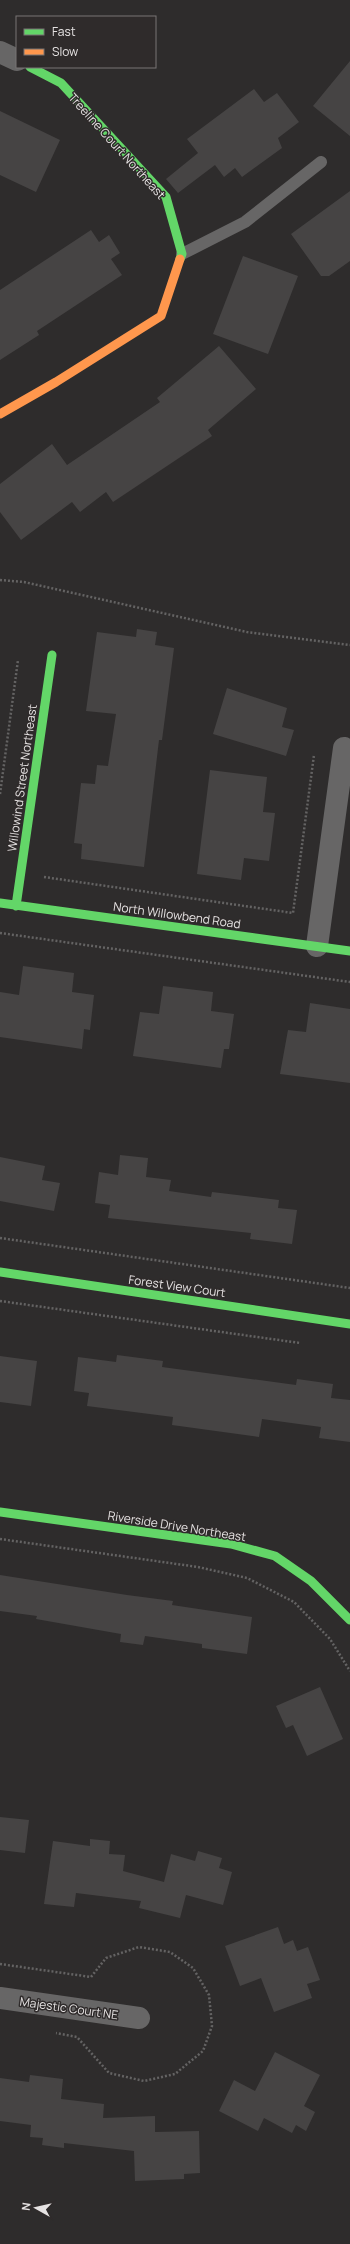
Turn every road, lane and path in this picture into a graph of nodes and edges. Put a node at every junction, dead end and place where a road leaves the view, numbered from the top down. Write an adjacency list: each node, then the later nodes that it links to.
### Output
1 (0, 52): 2 (street)
2 (16, 60)
3 (32, 68): 5 (street, Treeline Court Northeast)
4 (322, 162): 5 (lane)
5 (182, 254): 6 (street)
6 (0, 414)
7 (0, 580): 8 (path)
8 (350, 645)
9 (52, 655): 16 (street, Willowind Street Northeast)
10 (18, 660): 13 (path)
11 (344, 748): 18 (street)
12 (314, 755): 14 (path)
13 (0, 794)
14 (44, 869)
15 (0, 903): 16 (street, North Willowbend Road)
16 (16, 906): 18 (street, North Willowbend Road)
17 (0, 933): 20 (path)
18 (318, 946): 19 (street, North Willowbend Road)
19 (350, 952)
20 (350, 982)
21 (0, 1238): 23 (path)
22 (0, 1272): 25 (street, Forest View Court)
23 (350, 1288)
24 (0, 1301): 26 (path)
25 (350, 1324)
26 (303, 1344)
27 (0, 1512): 29 (street, Riverside Drive Northeast)
28 (0, 1539): 30 (path)
29 (350, 1620)
30 (350, 1672)
31 (0, 1998): 32 (street, Majestic Court NE)
32 (139, 2018)

